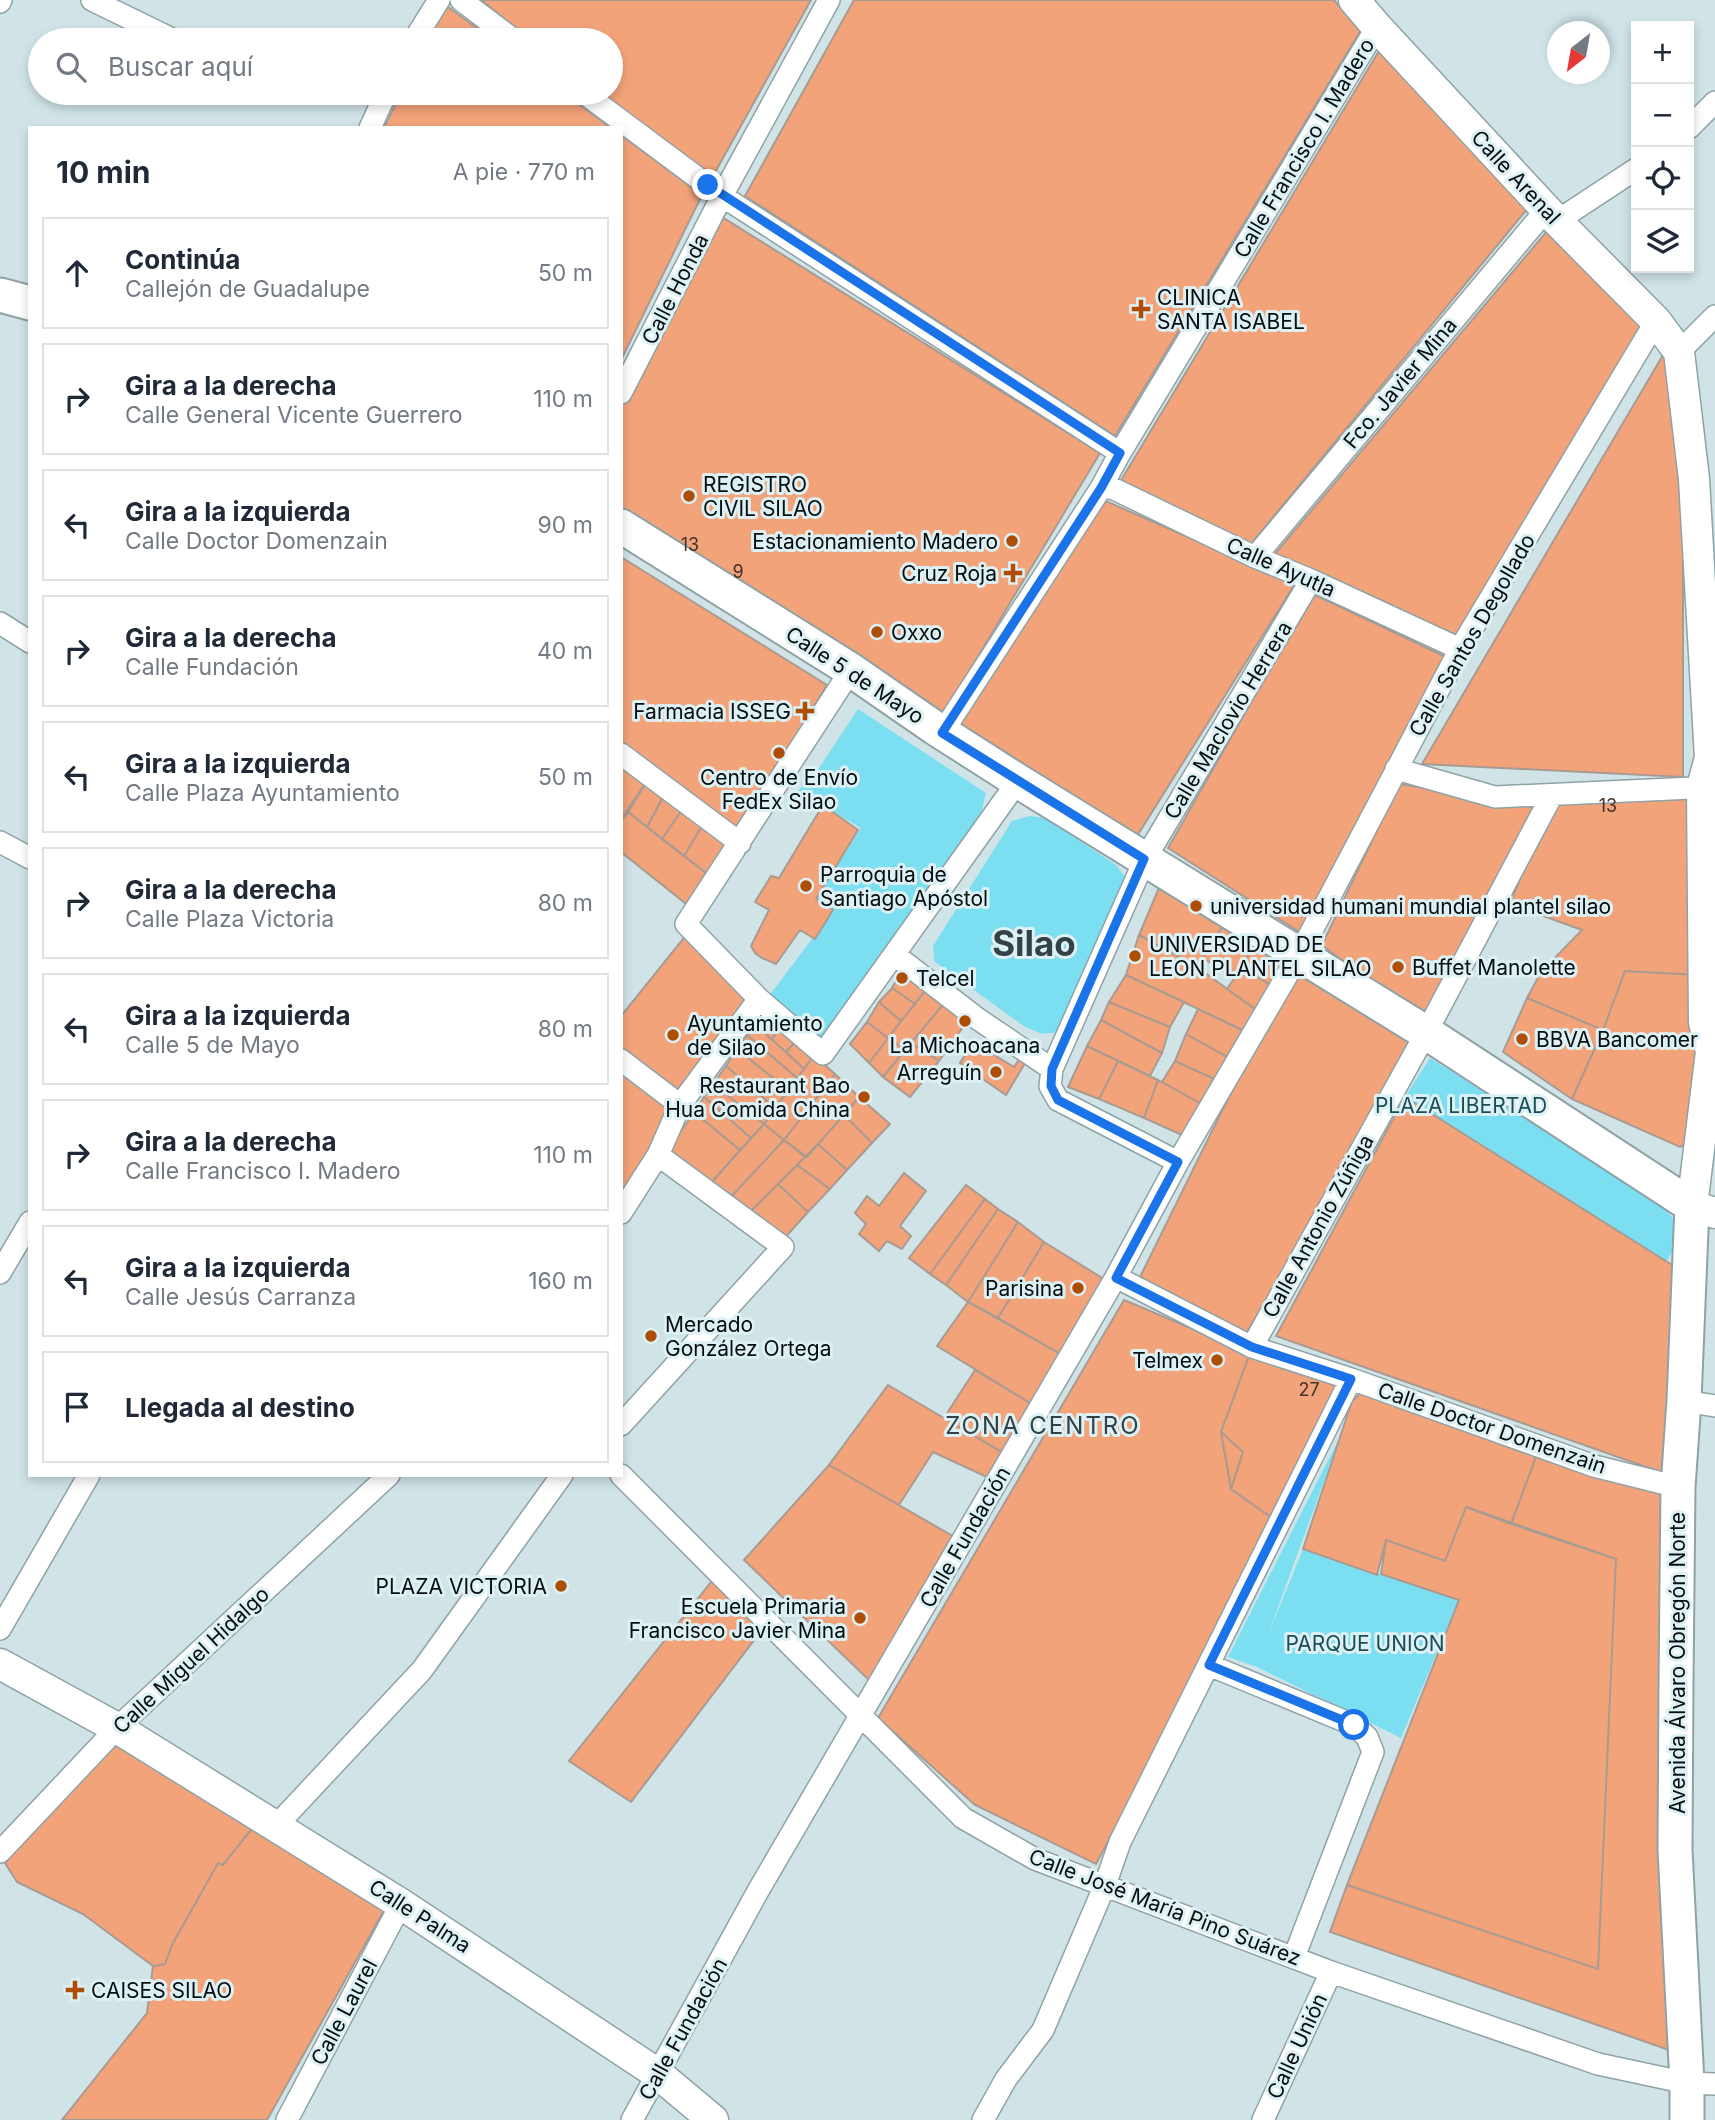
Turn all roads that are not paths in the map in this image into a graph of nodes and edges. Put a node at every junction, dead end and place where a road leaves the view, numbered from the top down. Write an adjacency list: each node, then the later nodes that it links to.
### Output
1 (92, 0): 7 (street)
2 (439, 0): 8 (street)
3 (461, 0): 9 (street)
4 (829, 0): 16 (street, Calle Honda)
5 (1354, 0): 6 (street, Calle Arenal)
6 (1377, 27): 17 (street, Calle Arenal); 24 (street, Calle Francisco I. Madero)
7 (149, 28)
8 (422, 28)
9 (498, 28)
10 (1715, 102): 13 (street)
11 (381, 105): 14 (street)
12 (600, 105): 16 (street)
13 (1694, 123)
14 (371, 126)
15 (1631, 172): 17 (street, Fco. Javier Mina)
16 (722, 196): 23 (street, Calle Honda); 24 (street)
17 (1551, 216): 21 (street, Calle Arenal); 28 (street, Fco. Javier Mina)
18 (0, 295): 19 (main road)
19 (28, 302)
20 (1715, 316): 22 (street)
21 (1657, 321): 22 (street, Calle Arenal); 32 (street, Calle Santos Degollado)
22 (1679, 352): 25 (street)
23 (623, 389)
24 (1120, 453): 26 (street, Calle Francisco I. Madero)
25 (1704, 481): 37 (street)
26 (1101, 488): 28 (street, Calle Ayutla); 34 (street, Calle Francisco I. Madero)
27 (623, 527): 33 (main road, Calle 5 de Mayo)
28 (1255, 557): 29 (street, Calle Ayutla)
29 (1311, 580): 32 (street, Calle Ayutla); 43 (street, Calle Maclovio Herrera)
30 (0, 623): 31 (street)
31 (28, 641)
32 (1460, 649): 36 (street, Calle Santos Degollado)
33 (851, 670): 34 (main road, Calle 5 de Mayo); 41 (street)
34 (942, 733): 38 (main road, Calle 5 de Mayo)
35 (623, 755): 41 (street)
36 (1396, 769): 39 (street); 45 (street, Calle Santos Degollado)
37 (1711, 775): 39 (street); 48 (street)
38 (1018, 781): 43 (main road, Calle 5 de Mayo); 44 (street)
39 (1552, 795): 47 (street, Calle Antonio Zúñiga)
40 (0, 842): 42 (street)
41 (740, 843): 46 (street)
42 (28, 857)
43 (1144, 859): 45 (main road, Calle 5 de Mayo); 50 (street, Calle Maclovio Herrera)
44 (895, 955): 46 (street); 50 (street)
45 (1299, 955): 47 (main road, Calle 5 de Mayo); 53 (street, Calle Fundación)
46 (759, 999): 51 (street)
47 (1426, 1033): 55 (main road, Calle 5 de Mayo); 59 (street, Calle Antonio Zúñiga)
48 (1713, 1048): 55 (street)
49 (623, 1062): 51 (street)
50 (1052, 1069): 53 (street)
51 (680, 1105): 52 (street)
52 (658, 1155): 54 (street); 62 (street)
53 (1178, 1162): 58 (street, Calle Fundación)
54 (623, 1210)
55 (1703, 1210): 61 (main road, Avenida Álvaro Obregón Norte)
56 (28, 1225): 57 (street)
57 (0, 1273)
58 (1116, 1278): 59 (street, Calle Doctor Domenzain); 71 (street, Calle Fundación)
59 (1252, 1347): 60 (street, Calle Doctor Domenzain)
60 (1351, 1379): 67 (street, Calle Doctor Domenzain); 70 (street)
61 (1700, 1403): 67 (main road, Avenida Álvaro Obregón Norte)
62 (623, 1423)
63 (88, 1477): 68 (street)
64 (387, 1477): 72 (street, Calle Miguel Hidalgo)
65 (561, 1477): 73 (street)
66 (623, 1477): 71 (street, Calle José María Pino Suárez)
67 (1678, 1488): 80 (main road, Avenida Álvaro Obregón Norte)
68 (0, 1629)
69 (0, 1664): 72 (street, Calle Palma)
70 (1209, 1665): 75 (street); 77 (street)
71 (861, 1716): 75 (street, Calle José María Pino Suárez); 79 (street, Calle Fundación)
72 (117, 1727): 73 (street, Calle Palma); 74 (street, Calle Miguel Hidalgo)
73 (276, 1826): 76 (street, Calle Palma)
74 (0, 1852)
75 (1105, 1885): 77 (street, Calle José María Pino Suárez); 84 (street)
76 (401, 1904): 79 (street, Calle Palma); 81 (street, Calle Laurel)
77 (1294, 1958): 78 (street, Calle José María Pino Suárez)
78 (1331, 1972): 80 (street, Calle José María Pino Suárez); 85 (street, Calle Unión)
79 (658, 2074): 82 (street, Calle Fundación); 83 (street, Calle Palma)
80 (1701, 2084): 86 (main road, Avenida Álvaro Obregón Norte)
81 (287, 2120)
82 (632, 2120)
83 (713, 2120)
84 (983, 2120)
85 (1264, 2120)
86 (1687, 2120)

